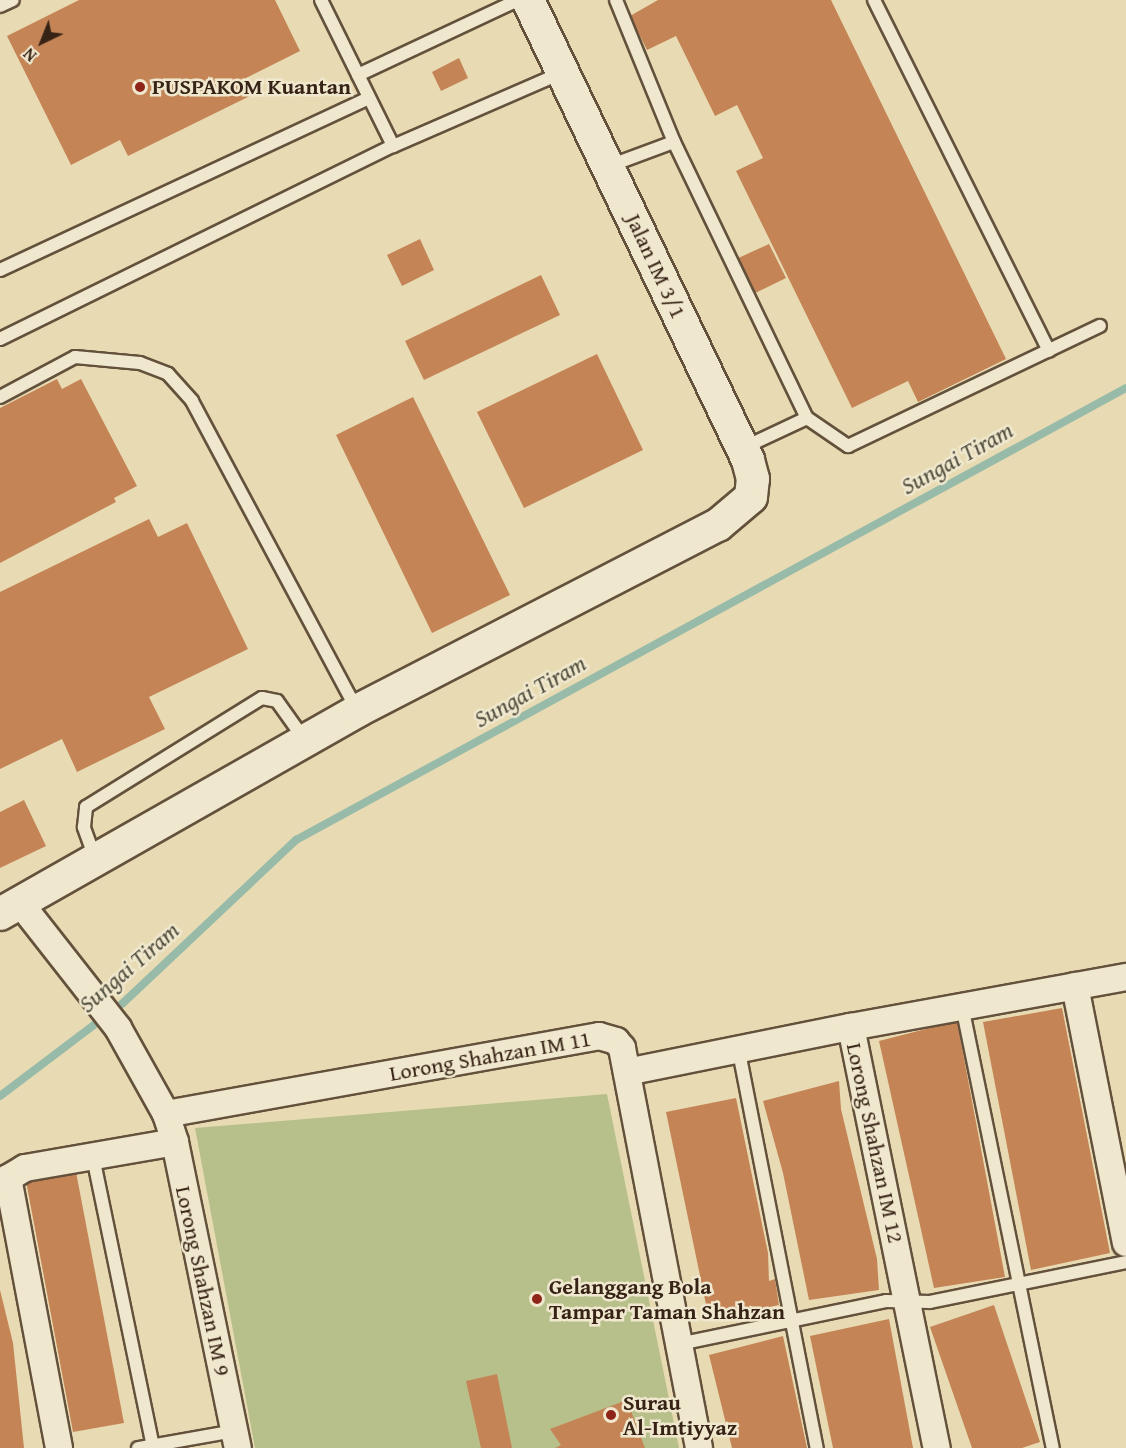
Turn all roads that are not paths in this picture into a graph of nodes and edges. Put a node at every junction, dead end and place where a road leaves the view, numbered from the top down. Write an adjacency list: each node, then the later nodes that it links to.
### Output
1 (14, 0): 7 (lane)
2 (321, 0): 9 (lane)
3 (519, 0): 9 (lane)
4 (528, 0): 8 (street, Jalan IM 3/1)
5 (616, 0): 11 (lane)
6 (874, 0): 17 (lane)
7 (0, 6)
8 (565, 71): 12 (lane); 13 (street, Jalan IM 3/1)
9 (358, 75): 10 (lane)
10 (369, 98): 12 (lane); 14 (lane)
11 (674, 142): 13 (lane); 19 (lane)
12 (393, 146): 16 (lane)
13 (609, 166): 20 (street, Jalan IM 3/1)
14 (0, 270)
15 (1100, 326): 17 (lane)
16 (0, 339)
17 (1049, 351): 19 (lane)
18 (0, 397): 21 (lane)
19 (807, 418): 20 (lane)
20 (742, 449): 21 (street, Jalan IM 3/1)
21 (357, 711): 22 (street, Jalan IM 3/1)
22 (305, 741): 23 (street, Jalan IM 3/1); 23 (lane)
23 (96, 862): 24 (street, Jalan IM 3/1)
24 (10, 908): 31 (street, Lorong Shahzan IM 9)
25 (1126, 977): 26 (street)
26 (1076, 986): 27 (street); 32 (street)
27 (962, 1006): 28 (street); 38 (lane)
28 (851, 1028): 29 (street, Lorong Shahzan IM 12); 39 (street, Lorong Shahzan IM 12)
29 (739, 1052): 30 (street, Lorong Shahzan IM 12); 40 (lane)
30 (627, 1072): 31 (street, Lorong Shahzan IM 11); 41 (street, Lorong Shahzan IM 11)
31 (166, 1114): 33 (street, Lorong Shahzan IM 9)
32 (1116, 1140): 36 (street)
33 (175, 1142): 34 (street); 42 (street, Lorong Shahzan IM 9)
34 (93, 1157): 35 (street); 43 (lane)
35 (4, 1180): 44 (street)
36 (1126, 1243)
37 (1126, 1262): 38 (lane)
38 (1020, 1284): 39 (lane); 49 (lane)
39 (907, 1302): 40 (lane); 48 (street, Lorong Shahzan IM 12)
40 (795, 1320): 41 (lane); 47 (lane)
41 (679, 1344): 46 (street, Lorong Shahzan IM 11)
42 (236, 1439): 43 (lane)
43 (153, 1447): 45 (lane)
44 (59, 1448)
45 (138, 1448)
46 (699, 1448)
47 (817, 1448)
48 (937, 1448)
49 (1053, 1448)

